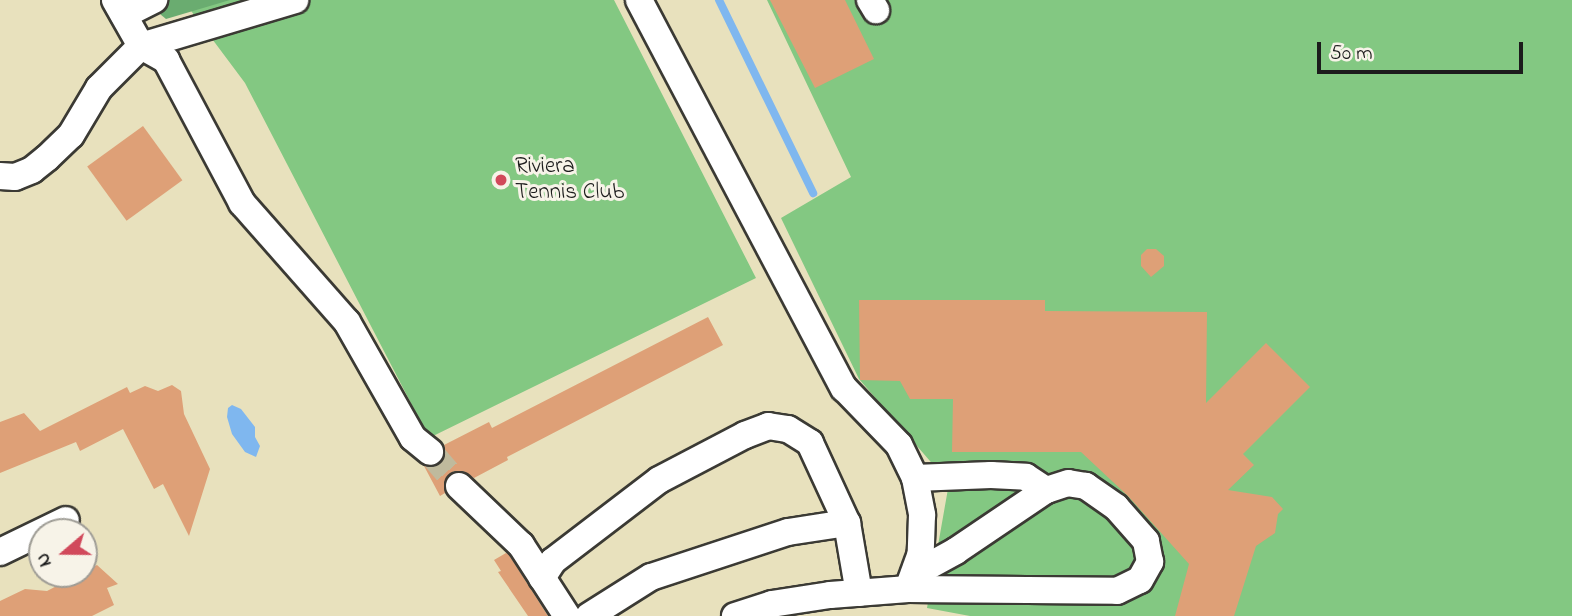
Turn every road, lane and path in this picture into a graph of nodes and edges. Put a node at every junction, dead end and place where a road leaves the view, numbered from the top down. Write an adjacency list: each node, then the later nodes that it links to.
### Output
1 (154, 0): 4 (street)
2 (295, 0): 5 (street)
3 (639, 0): 8 (street)
4 (120, 7): 5 (street)
5 (141, 46): 6 (street); 7 (street)
6 (7, 177)
7 (430, 452)
8 (915, 478): 10 (street); 15 (street)
9 (459, 486): 14 (street)
10 (1046, 490): 15 (street); 15 (street)
11 (847, 523): 14 (street); 16 (street); 18 (street)
12 (28, 538): 13 (street)
13 (0, 552)
14 (542, 578): 17 (street)
15 (911, 581): 16 (street)
16 (859, 593): 19 (street)
17 (567, 616)
18 (589, 616)
19 (735, 616)

